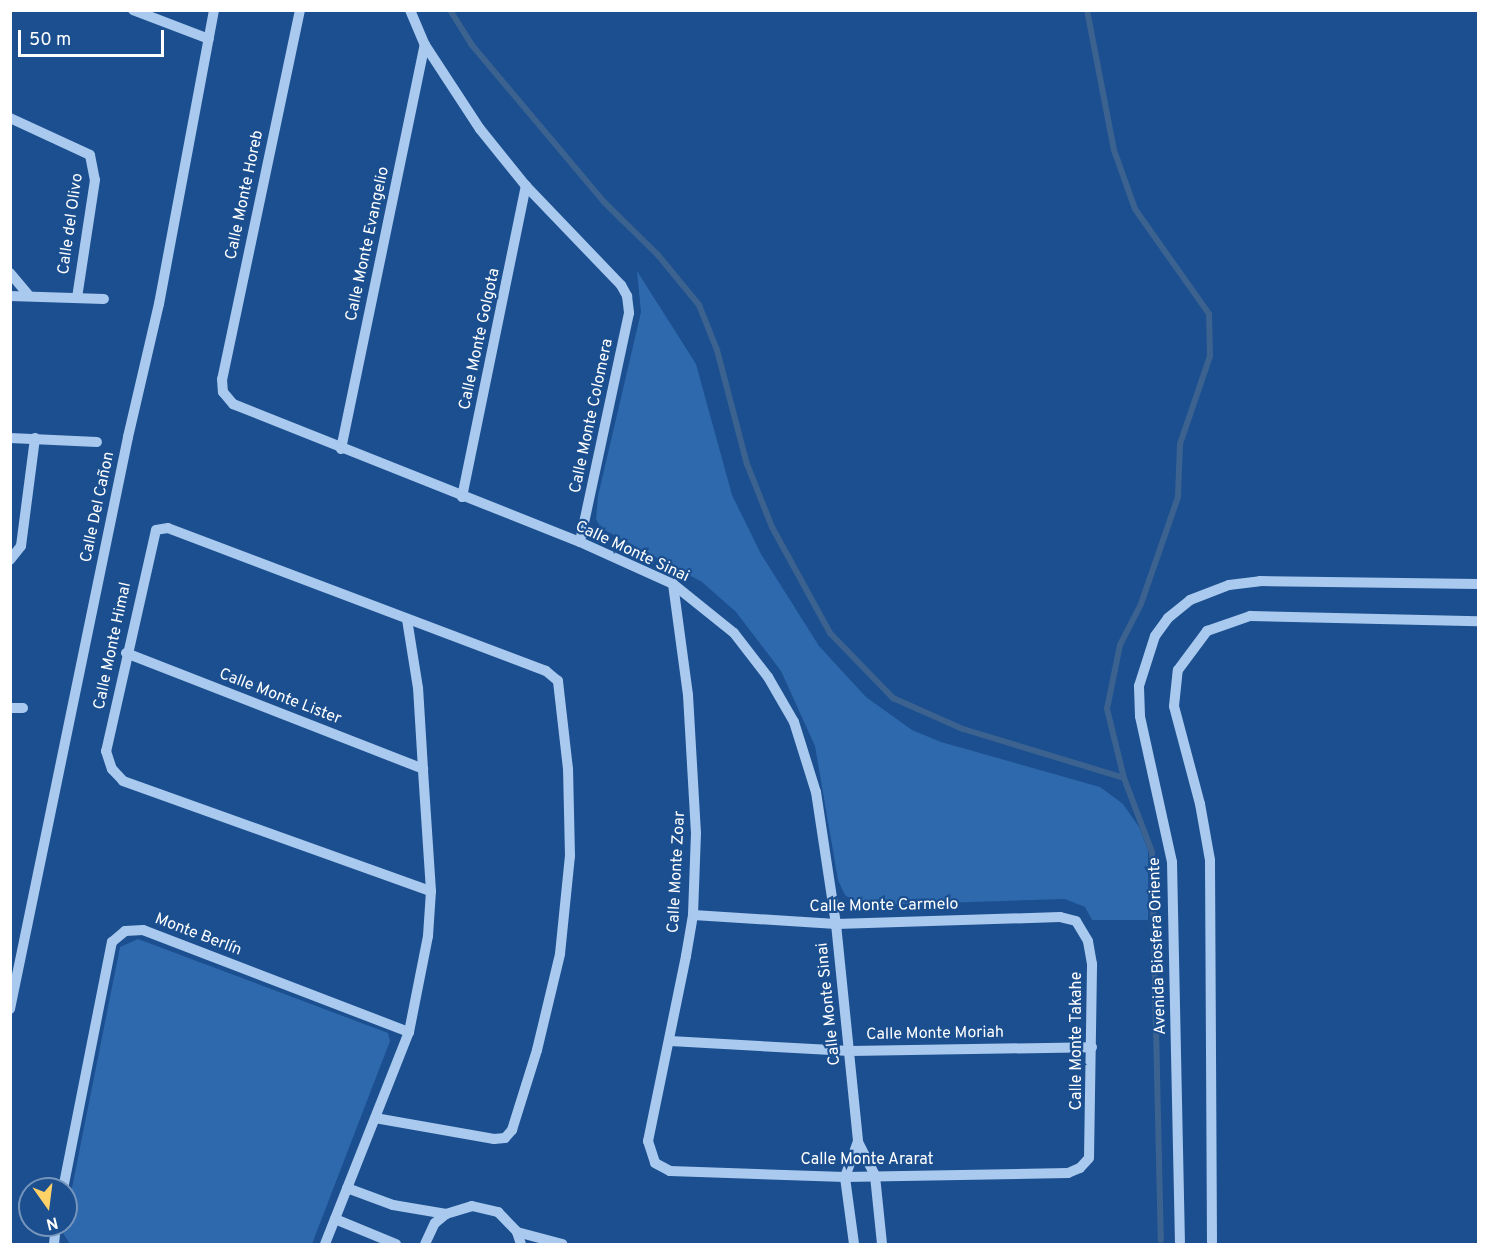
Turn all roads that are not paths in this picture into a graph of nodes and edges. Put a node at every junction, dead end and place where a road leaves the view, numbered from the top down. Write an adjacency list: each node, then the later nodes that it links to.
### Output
1 (133, 10): 5 (street)
2 (214, 10): 5 (street, Calle Del Cañon)
3 (300, 10): 14 (street, Calle Monte Horeb)
4 (410, 10): 6 (street)
5 (208, 39): 34 (street, Calle Del Cañon)
6 (424, 45): 8 (street); 18 (street, Calle Monte Evangelio)
7 (10, 118): 12 (street, Calle del Olivo)
8 (526, 186): 19 (street, Calle Monte Golgota); 20 (street, Calle Monte Colomera)
9 (10, 273): 11 (street)
10 (10, 296): 11 (street)
11 (29, 296): 12 (street)
12 (76, 297): 13 (street)
13 (104, 299)
14 (221, 386): 18 (street, Calle Monte Sinai)
15 (10, 438): 16 (street)
16 (35, 438): 17 (street); 21 (street)
17 (97, 442)
18 (341, 449): 19 (street, Calle Monte Sinai)
19 (462, 498): 20 (street, Calle Monte Sinai)
20 (580, 542): 23 (street, Calle Monte Sinai)
21 (10, 560)
22 (1479, 584): 57 (street, Avenida Biosfera Oriente)
23 (673, 585): 31 (street, Calle Monte Zoar); 33 (street, Calle Monte Sinai)
24 (407, 618): 26 (street, Calle Monte Himal); 29 (street); 39 (street)
25 (1479, 621): 58 (street)
26 (126, 652): 29 (street, Calle Monte Lister); 30 (street, Calle Monte Himal)
27 (10, 708): 28 (street)
28 (22, 708)
29 (423, 769): 30 (street)
30 (431, 891): 35 (street)
31 (693, 915): 33 (street, Calle Monte Carmelo); 36 (street, Calle Monte Zoar)
32 (1076, 921): 33 (street, Calle Monte Carmelo); 37 (street, Calle Monte Takahe)
33 (836, 924): 38 (street, Calle Monte Sinai)
34 (10, 1008)
35 (409, 1032): 39 (street); 44 (street, Monte Berlín)
36 (670, 1041): 38 (street, Calle Monte Moriah); 41 (street, Calle Monte Zoar)
37 (1092, 1047): 38 (street, Calle Monte Moriah); 42 (street, Calle Monte Takahe)
38 (850, 1051): 40 (street, Calle Monte Sinai)
39 (375, 1118): 46 (street)
40 (858, 1142): 43 (street); 45 (street)
41 (651, 1156): 45 (street, Calle Monte Ararat)
42 (1086, 1163): 43 (street, Calle Monte Ararat)
43 (875, 1176): 45 (street, Calle Monte Ararat); 56 (street)
44 (65, 1177)
45 (845, 1177): 55 (street)
46 (347, 1188): 47 (street); 48 (street)
47 (446, 1214): 49 (street); 52 (street)
48 (335, 1219): 50 (street); 51 (street)
49 (517, 1232): 53 (street); 54 (street)
50 (325, 1245)
51 (396, 1245)
52 (425, 1245)
53 (521, 1245)
54 (562, 1245)
55 (854, 1245)
56 (882, 1245)
57 (1180, 1245)
58 (1212, 1245)

